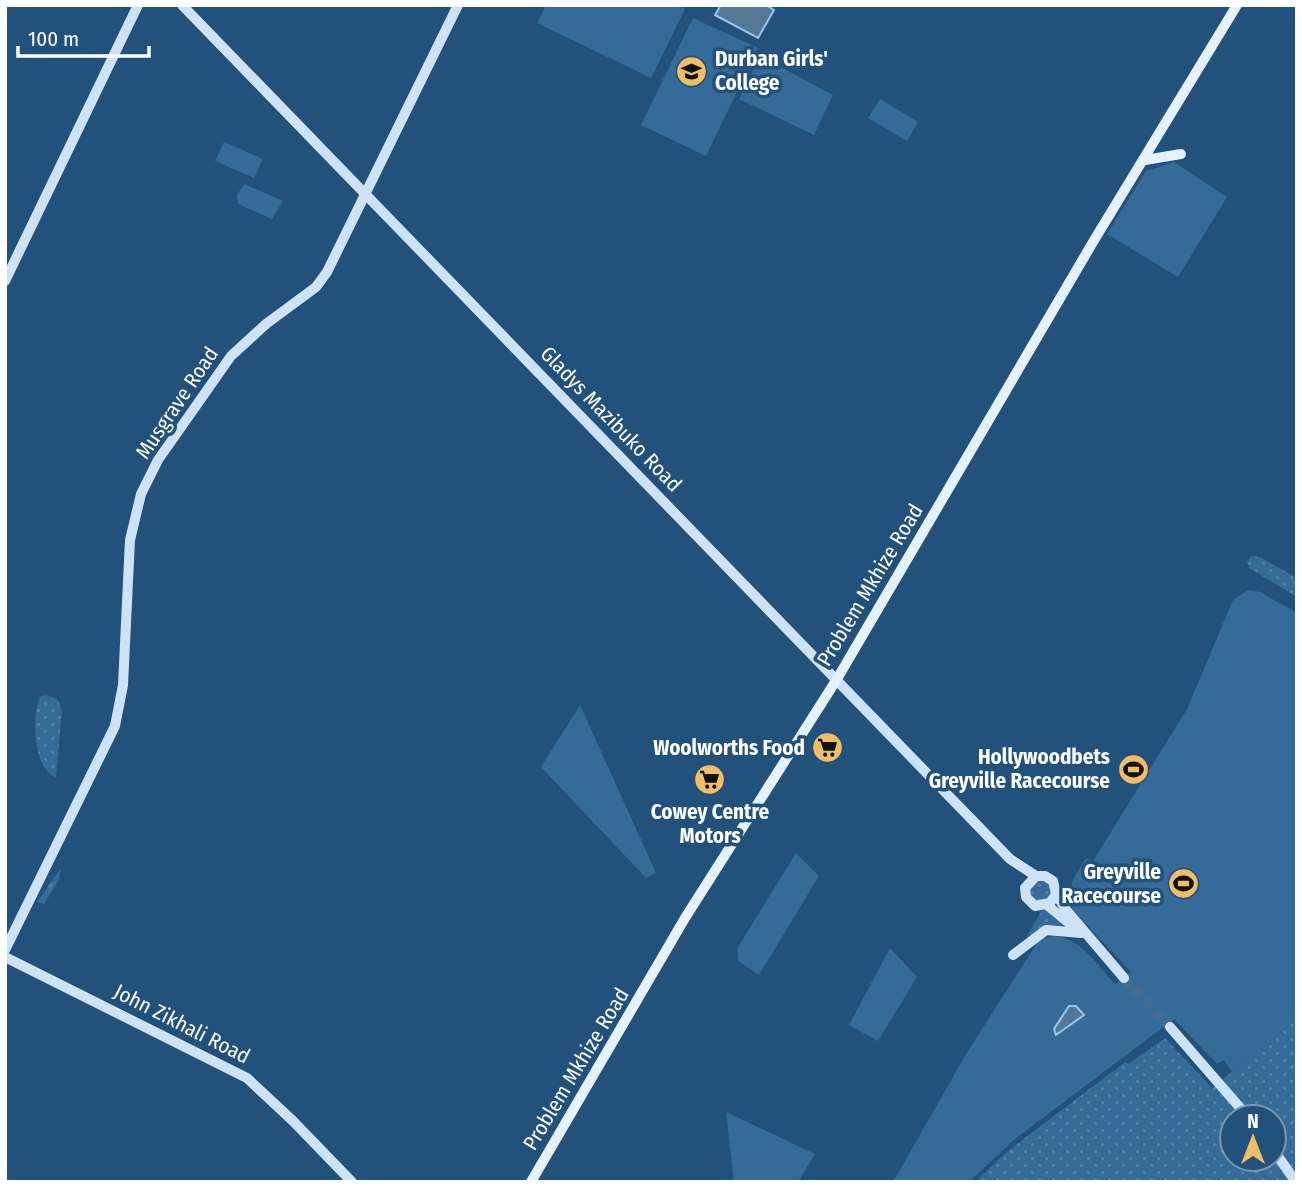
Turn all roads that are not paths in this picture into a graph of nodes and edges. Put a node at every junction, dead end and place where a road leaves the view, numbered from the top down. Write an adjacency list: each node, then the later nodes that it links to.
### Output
1 (138, 5): 8 (street)
2 (457, 5): 7 (street, Musgrave Road)
3 (1237, 5): 6 (main road, Problem Mkhize Road)
4 (182, 6): 7 (street, Gladys Mazibuko Road)
5 (1181, 154): 6 (main road)
6 (1145, 160): 9 (main road, Problem Mkhize Road)
7 (367, 195): 9 (street, Gladys Mazibuko Road); 17 (street, Musgrave Road)
8 (5, 281)
9 (837, 679): 10 (street, Gladys Mazibuko Road); 24 (main road, Problem Mkhize Road)
10 (1010, 859): 11 (street, Gladys Mazibuko Road); 12 (street, Gladys Mazibuko Road)
11 (1036, 876): 12 (street); 13 (street)
12 (1026, 886): 14 (street)
13 (1056, 894): 14 (street); 16 (street)
14 (1047, 905): 15 (street)
15 (1081, 933): 16 (street); 18 (street)
16 (1092, 942): 20 (street)
17 (5, 950)
18 (1013, 955)
19 (5, 957): 23 (street, John Zikhali Road)
20 (1124, 978)
21 (1170, 1027): 22 (street)
22 (1236, 1103)
23 (352, 1182)
24 (531, 1182)

